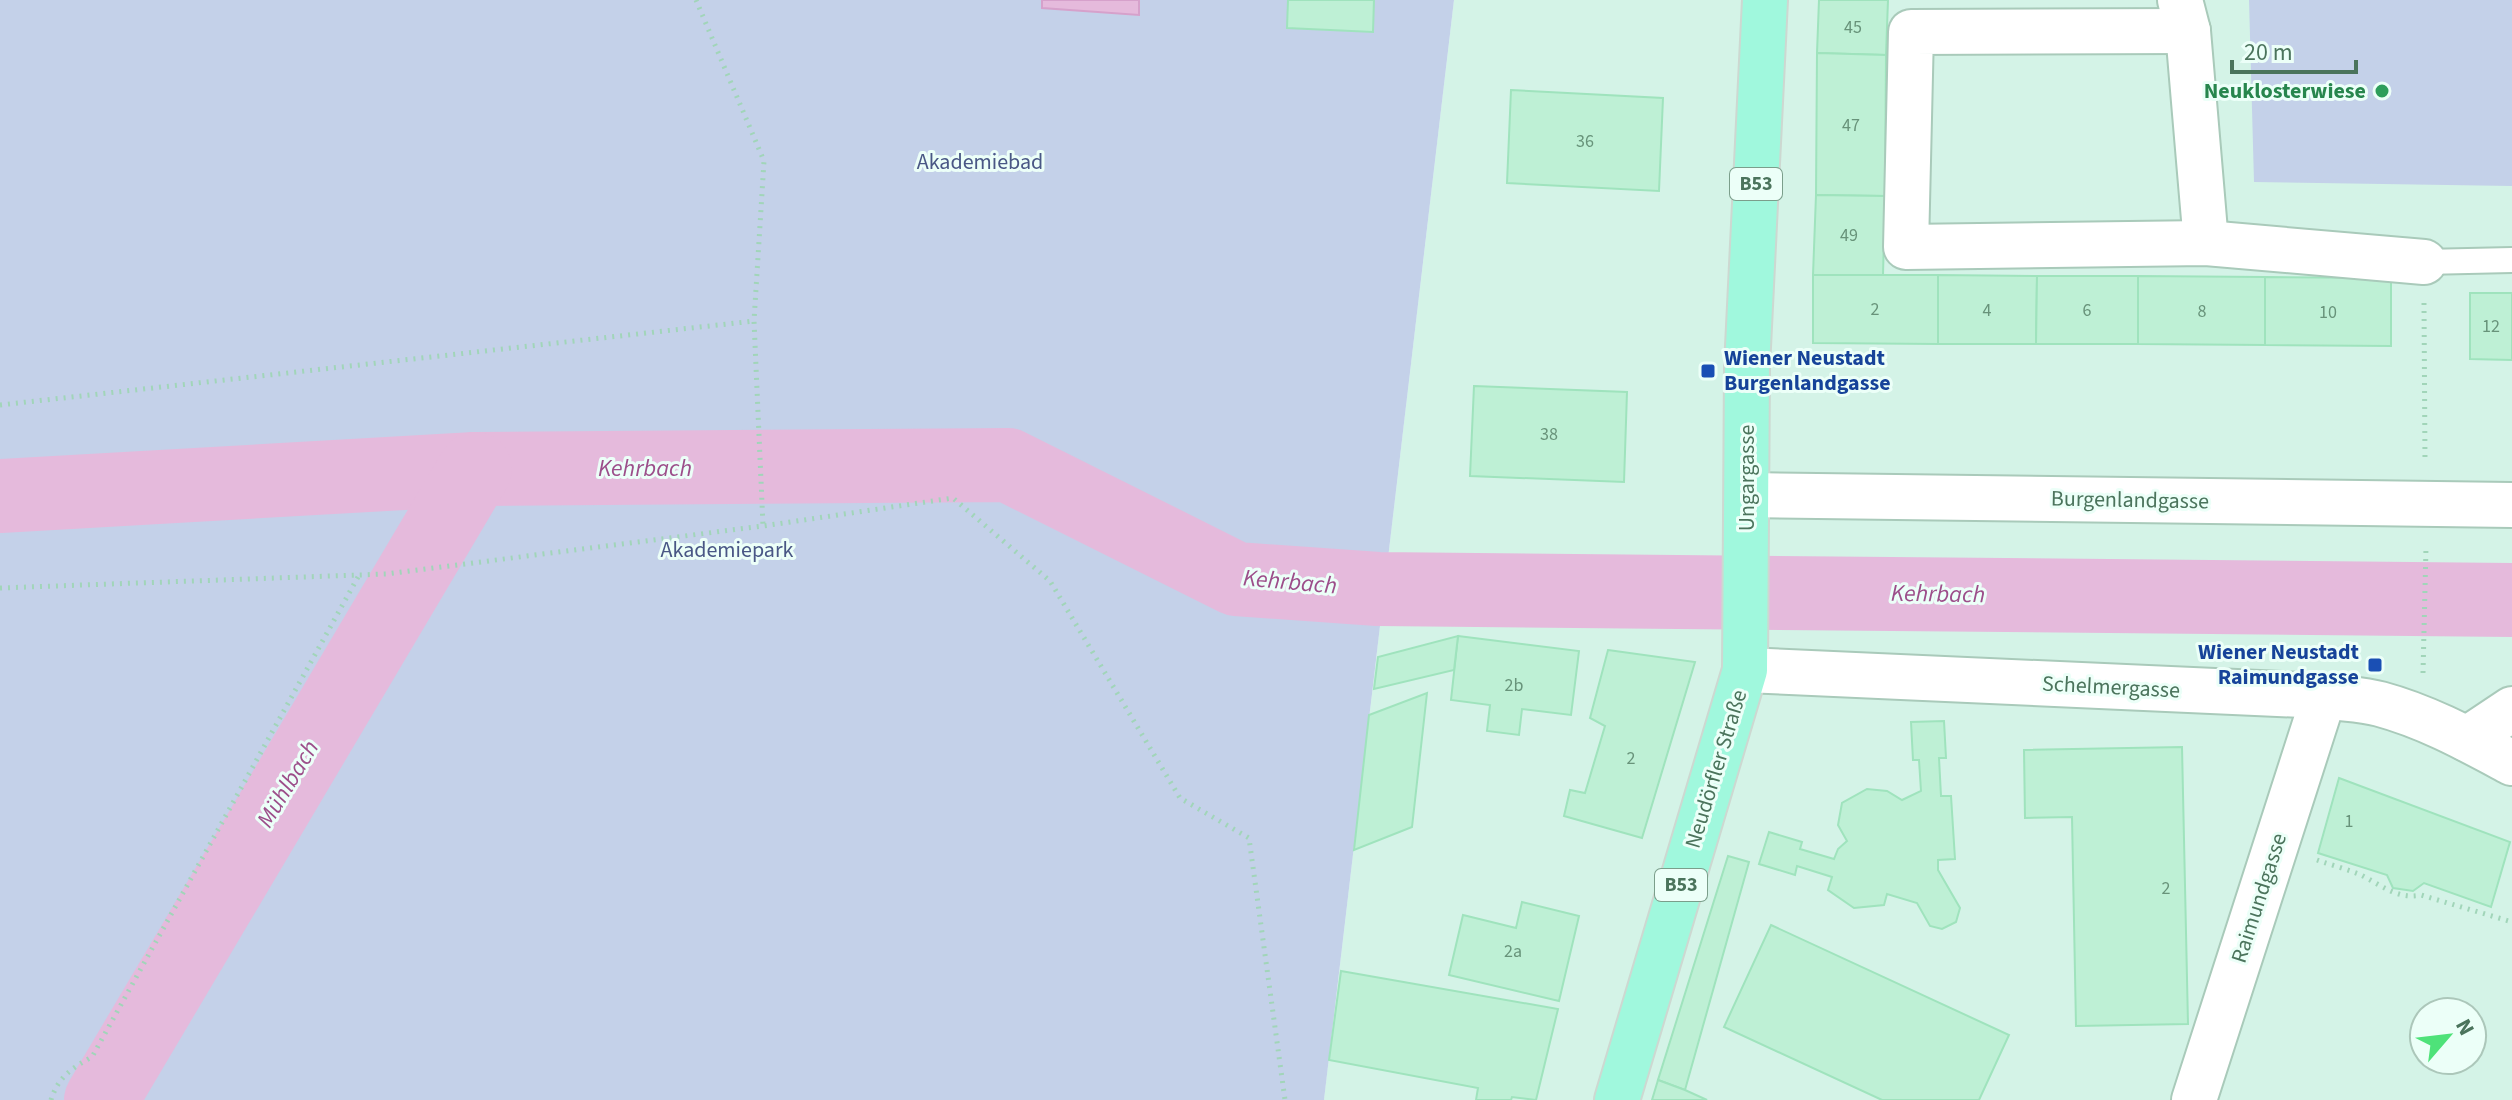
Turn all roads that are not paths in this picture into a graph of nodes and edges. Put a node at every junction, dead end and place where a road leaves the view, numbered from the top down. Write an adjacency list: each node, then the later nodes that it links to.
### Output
1 (1765, 0): 6 (main road, Ungargasse / B53)
2 (2184, 16): 3 (street); 3 (street)
3 (2206, 243): 5 (street)
4 (2512, 260): 5 (lane)
5 (2424, 262)
6 (1747, 495): 7 (street, Burgenlandgasse); 8 (main road, Ungargasse / B53)
7 (2512, 505)
8 (1746, 621): 9 (main road, Neudörfler Straße / B53)
9 (1745, 670): 10 (street, Schelmergasse); 14 (main road, Neudörfler Straße / B53)
10 (2324, 696): 12 (street, Schelmergasse); 15 (street, Raimundgasse)
11 (2512, 709): 12 (street)
12 (2467, 739): 13 (street, Schelmergasse)
13 (2512, 763)
14 (1617, 1100)
15 (2194, 1100)

